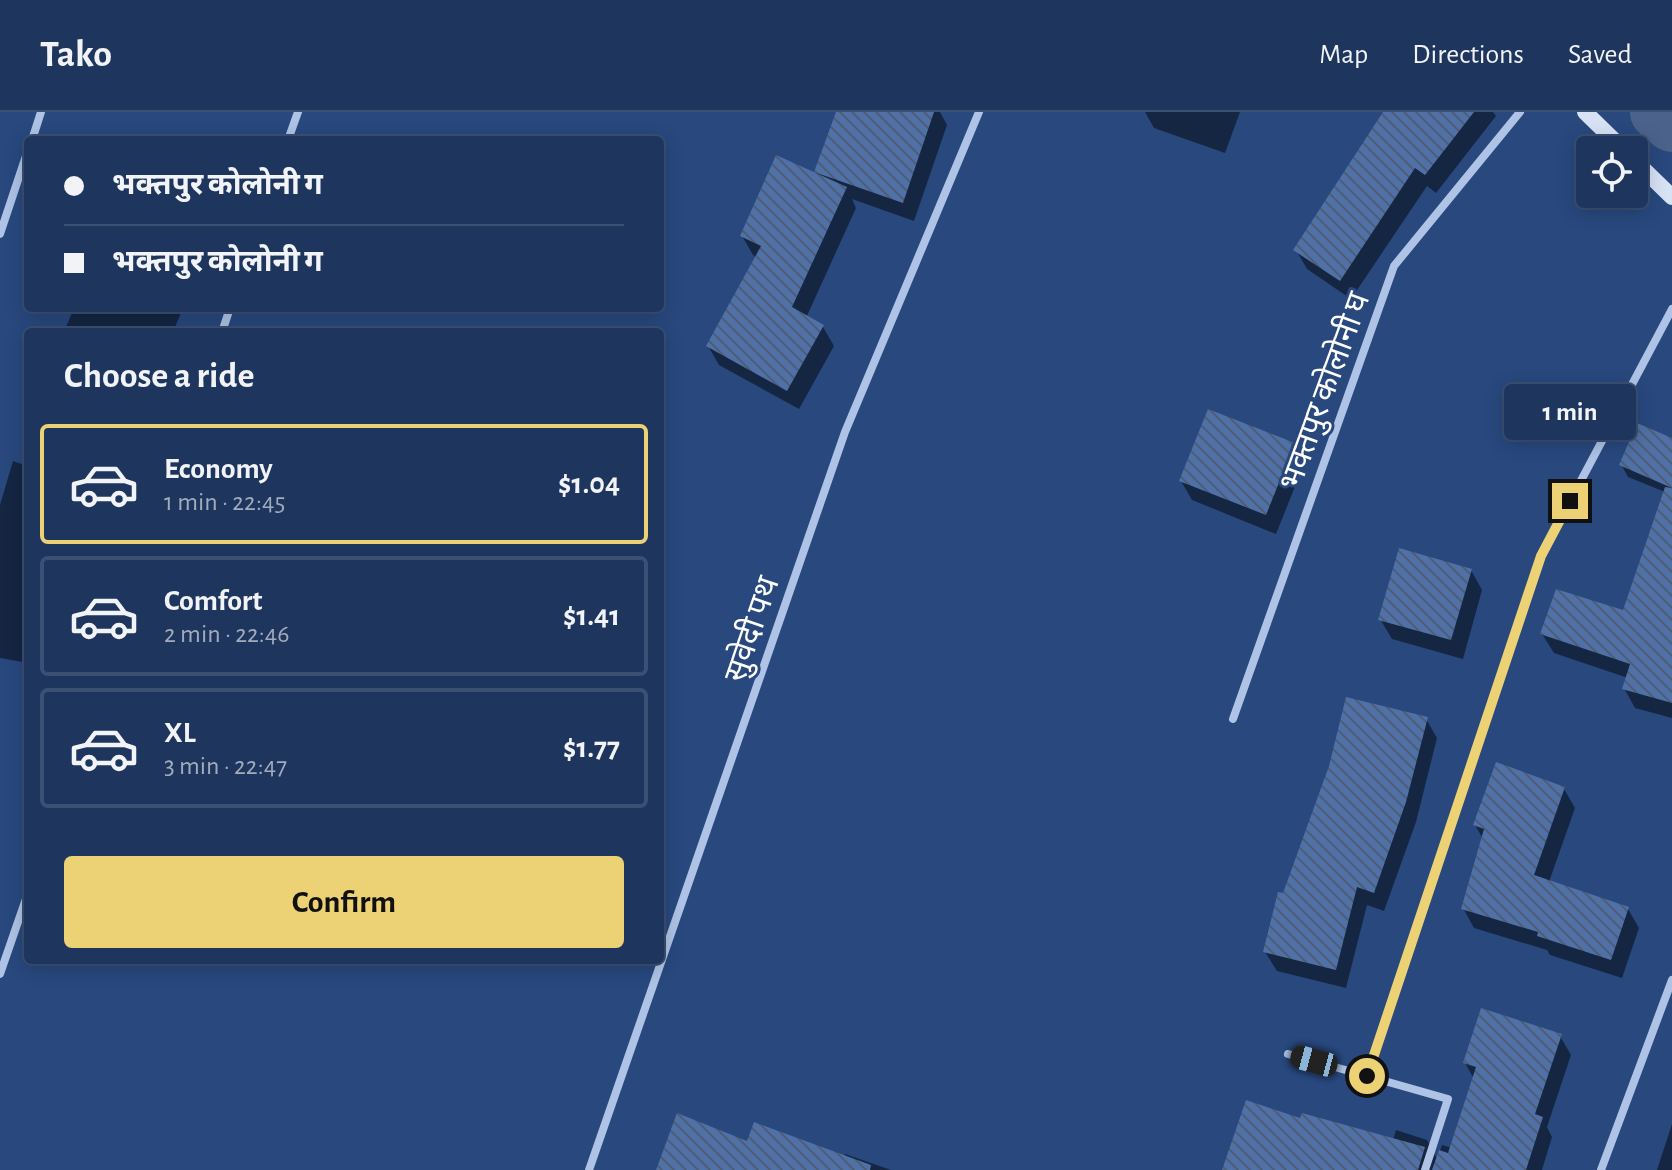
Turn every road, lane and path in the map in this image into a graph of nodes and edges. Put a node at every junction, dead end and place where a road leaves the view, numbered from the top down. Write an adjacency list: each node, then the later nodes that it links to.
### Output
1 (41, 112): 6 (street)
2 (298, 112): 7 (street)
3 (979, 112): 16 (street, सुवेदी पथ)
4 (1520, 112): 14 (street, भक्तपुर कोलोनी घ)
5 (1585, 112): 8 (street)
6 (33, 136)
7 (289, 136)
8 (1610, 136)
9 (24, 162): 12 (street)
10 (1648, 174): 11 (street)
11 (1672, 197)
12 (0, 234)
13 (1672, 309): 21 (street)
14 (1233, 719)
15 (24, 905): 18 (street)
16 (664, 954)
17 (660, 964): 22 (street, सुवेदी पथ)
18 (0, 974)
19 (1672, 980): 24 (street)
20 (1288, 1054): 21 (street)
21 (1367, 1076): 23 (street)
22 (589, 1170)
23 (1425, 1170)
24 (1601, 1170)

